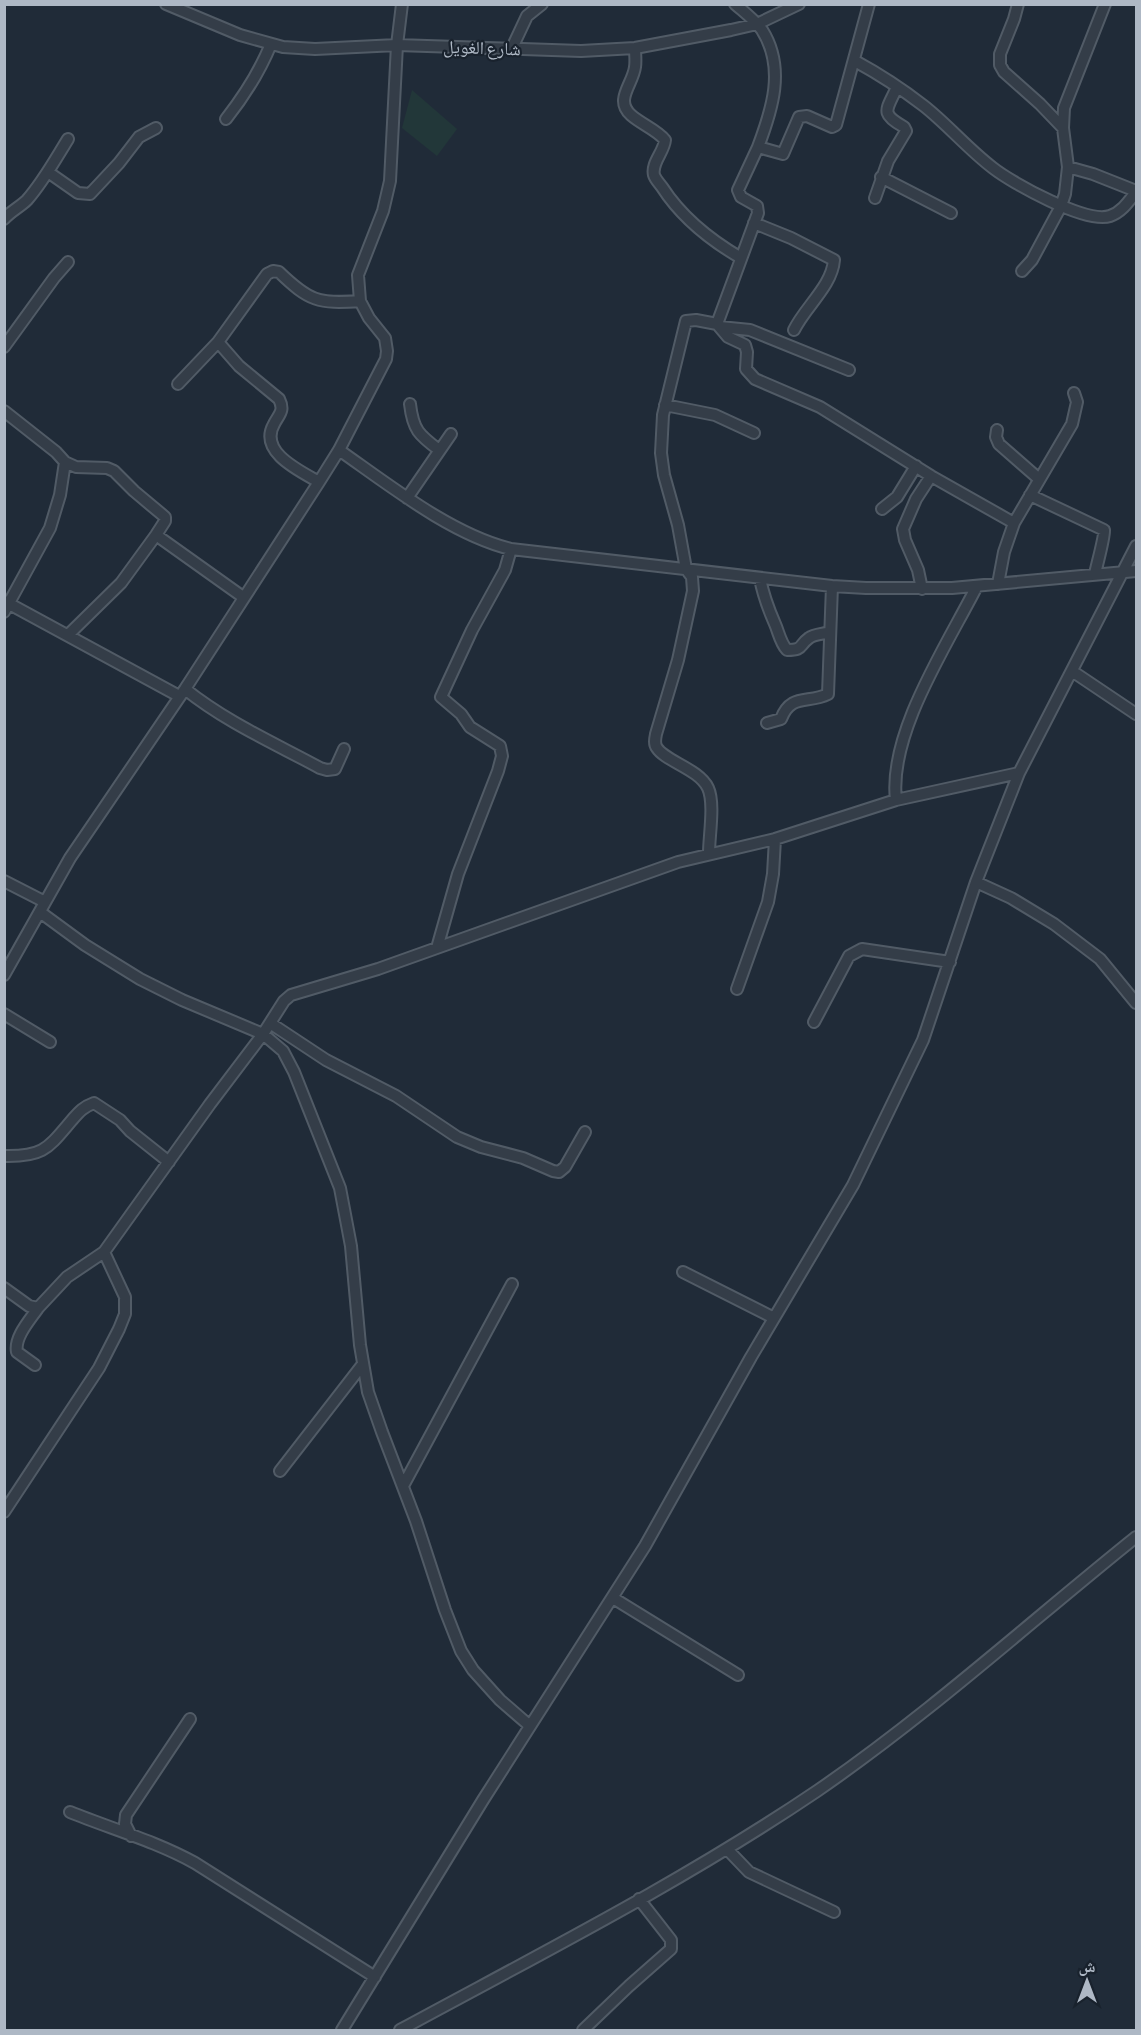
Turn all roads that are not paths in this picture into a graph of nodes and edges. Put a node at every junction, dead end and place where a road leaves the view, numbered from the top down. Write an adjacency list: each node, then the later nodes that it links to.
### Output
1 (166, 4): 10 (street, شارع الغويل)
2 (402, 4): 11 (street)
3 (542, 4): 13 (street)
4 (735, 4): 9 (street)
5 (799, 4): 9 (street, شارع الغويل)
6 (869, 4): 14 (street)
7 (1018, 4): 18 (street)
8 (1105, 4): 18 (street)
9 (757, 24): 12 (street, شارع الغويل); 20 (street)
10 (271, 44): 11 (street, شارع الغويل); 16 (street)
11 (397, 45): 13 (street, شارع الغويل); 33 (street)
12 (635, 48): 13 (street, شارع الغويل); 30 (street)
13 (511, 50)
14 (855, 61): 15 (street); 20 (street)
15 (897, 87): 23 (street); 26 (street)
16 (226, 119)
17 (156, 128): 22 (street)
18 (1063, 128): 21 (street)
19 (68, 140): 22 (street)
20 (758, 147): 29 (street)
21 (1068, 167): 24 (street); 26 (street)
22 (48, 172): 28 (street)
23 (881, 177): 25 (street); 27 (street)
24 (1137, 191): 26 (street)
25 (875, 198)
26 (1061, 206): 32 (street)
27 (951, 213)
28 (4, 219)
29 (754, 223): 30 (street); 35 (street)
30 (741, 258): 34 (street)
31 (68, 262): 37 (street)
32 (1022, 271)
33 (360, 301): 36 (street); 47 (street)
34 (719, 326): 38 (street); 42 (street); 50 (street)
35 (794, 330)
36 (218, 342): 39 (street); 53 (street)
37 (4, 347)
38 (849, 370)
39 (178, 384)
40 (1074, 393): 52 (street)
41 (410, 404): 48 (street)
42 (665, 405): 45 (street); 61 (street)
43 (4, 411): 49 (street)
44 (997, 430): 52 (street)
45 (754, 433)
46 (451, 434): 48 (street)
47 (339, 450): 53 (street); 55 (street)
48 (440, 450): 55 (street)
49 (65, 462): 58 (street); 71 (street)
50 (916, 466): 51 (street); 56 (street)
51 (932, 476): 57 (street); 69 (street)
52 (1039, 479): 54 (street)
53 (319, 483): 70 (street)
54 (1030, 495): 57 (street); 64 (street)
55 (407, 498): 60 (street)
56 (882, 509)
57 (1014, 523): 66 (street)
58 (156, 535): 70 (street); 73 (street)
59 (1137, 546): 62 (street)
60 (511, 549): 61 (street); 87 (street)
61 (686, 569): 65 (street); 82 (street)
62 (1122, 571): 63 (street); 64 (street); 74 (street)
63 (1137, 571)
64 (1095, 574): 66 (street)
65 (760, 578): 67 (street); 72 (street)
66 (998, 584): 68 (street)
67 (832, 586): 69 (street); 72 (street)
68 (977, 586): 69 (street); 80 (street)
69 (922, 589)
70 (243, 597): 75 (street)
71 (6, 605): 73 (street)
72 (830, 632): 77 (street)
73 (68, 635): 75 (street)
74 (1071, 671): 76 (street); 79 (street)
75 (182, 692): 78 (street); 85 (street)
76 (1137, 714)
77 (767, 723)
78 (344, 749)
79 (1019, 773): 80 (street); 84 (street)
80 (896, 800): 81 (street)
81 (775, 839): 82 (street); 90 (street)
82 (709, 853): 87 (street)
83 (4, 882): 85 (street)
84 (975, 882): 88 (street); 91 (street)
85 (45, 902): 86 (street)
86 (40, 912): 89 (street); 95 (street)
87 (437, 948): 94 (street)
88 (950, 962): 93 (street); 105 (street)
89 (4, 975)
90 (737, 989)
91 (1137, 1003)
92 (4, 1014): 96 (street)
93 (814, 1022)
94 (270, 1023): 95 (street); 97 (street)
95 (263, 1034): 99 (street); 106 (street)
96 (50, 1042)
97 (585, 1132)
98 (4, 1155): 99 (street)
99 (169, 1162): 100 (street)
100 (104, 1252): 104 (street); 110 (street)
101 (683, 1272): 105 (street)
102 (512, 1284): 109 (street)
103 (4, 1288): 104 (street)
104 (38, 1308): 107 (street)
105 (774, 1318): 112 (street)
106 (363, 1364): 108 (street); 109 (street)
107 (35, 1365)
108 (280, 1471)
109 (403, 1486): 115 (street)
110 (4, 1512)
111 (1137, 1537): 118 (street)
112 (613, 1598): 113 (street); 115 (street)
113 (738, 1675)
114 (190, 1719): 117 (street)
115 (530, 1726): 121 (street)
116 (70, 1812): 117 (street)
117 (131, 1836): 121 (street)
118 (728, 1849): 119 (street); 120 (street)
119 (639, 1899): 123 (street); 124 (street)
120 (834, 1912)
121 (375, 1977): 122 (street)
122 (342, 2031)
123 (400, 2031)
124 (584, 2031)

